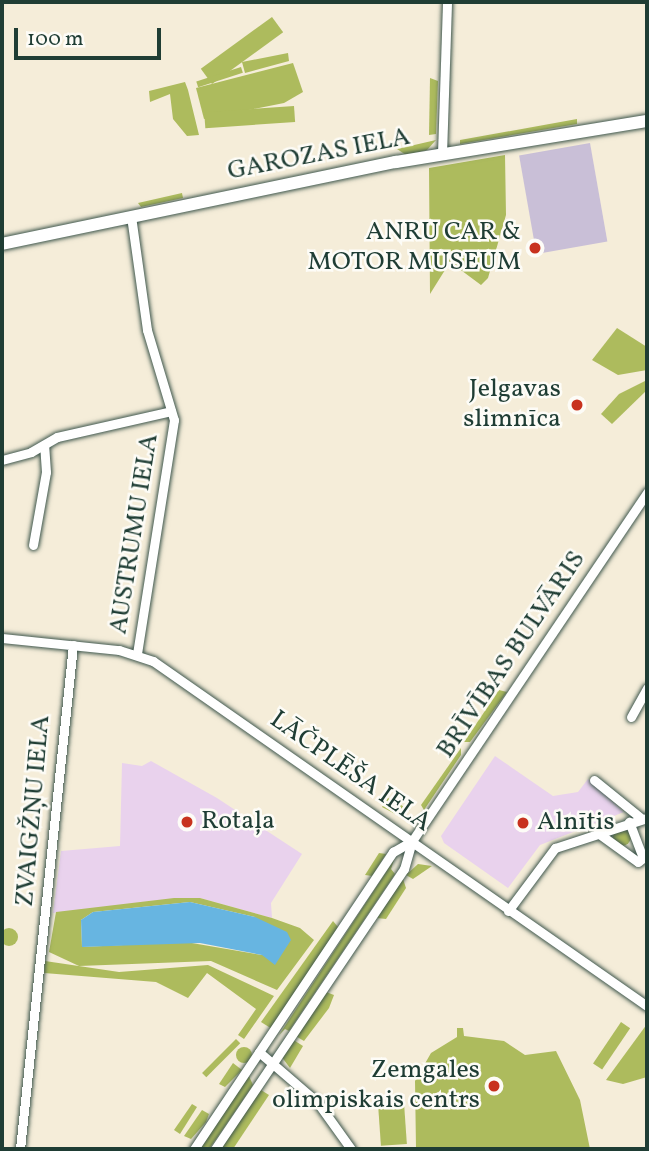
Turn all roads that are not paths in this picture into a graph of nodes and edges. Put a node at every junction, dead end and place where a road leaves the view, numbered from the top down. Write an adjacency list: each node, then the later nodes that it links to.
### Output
1 (447, 2): 3 (street)
2 (647, 121): 3 (main road, GAROZAS IELA)
3 (442, 154): 4 (main road, GAROZAS IELA)
4 (131, 216): 5 (main road, GAROZAS IELA); 6 (street, AUSTRUMU IELA)
5 (2, 244)
6 (171, 411): 7 (street); 13 (street, AUSTRUMU IELA)
7 (44, 446): 8 (street); 10 (street)
8 (2, 460)
9 (647, 492): 20 (street, BRĪVĪBAS BULVĀRIS)
10 (33, 545)
11 (2, 638): 12 (street, LĀČPLĒŠA IELA)
12 (73, 645): 13 (street, LĀČPLĒŠA IELA); 25 (street, ZVAIGŽŅU IELA)
13 (137, 653): 20 (street, LĀČPLĒŠA IELA)
14 (647, 688): 15 (street)
15 (631, 717)
16 (594, 780): 17 (street)
17 (645, 818): 18 (street)
18 (629, 822): 19 (street); 19 (street)
19 (598, 833): 21 (street)
20 (412, 841): 21 (street, LĀČPLĒŠA IELA); 23 (street, BRĪVĪBAS BULVĀRIS); 24 (street, BRĪVĪBAS BULVĀRIS)
21 (508, 911): 22 (street, LĀČPLĒŠA IELA)
22 (647, 1006)
23 (259, 1052): 24 (street); 26 (street, BRĪVĪBAS BULVĀRIS)
24 (273, 1062): 27 (street, BRĪVĪBAS BULVĀRIS); 28 (street)
25 (20, 1149)
26 (194, 1149)
27 (215, 1149)
28 (351, 1149)

